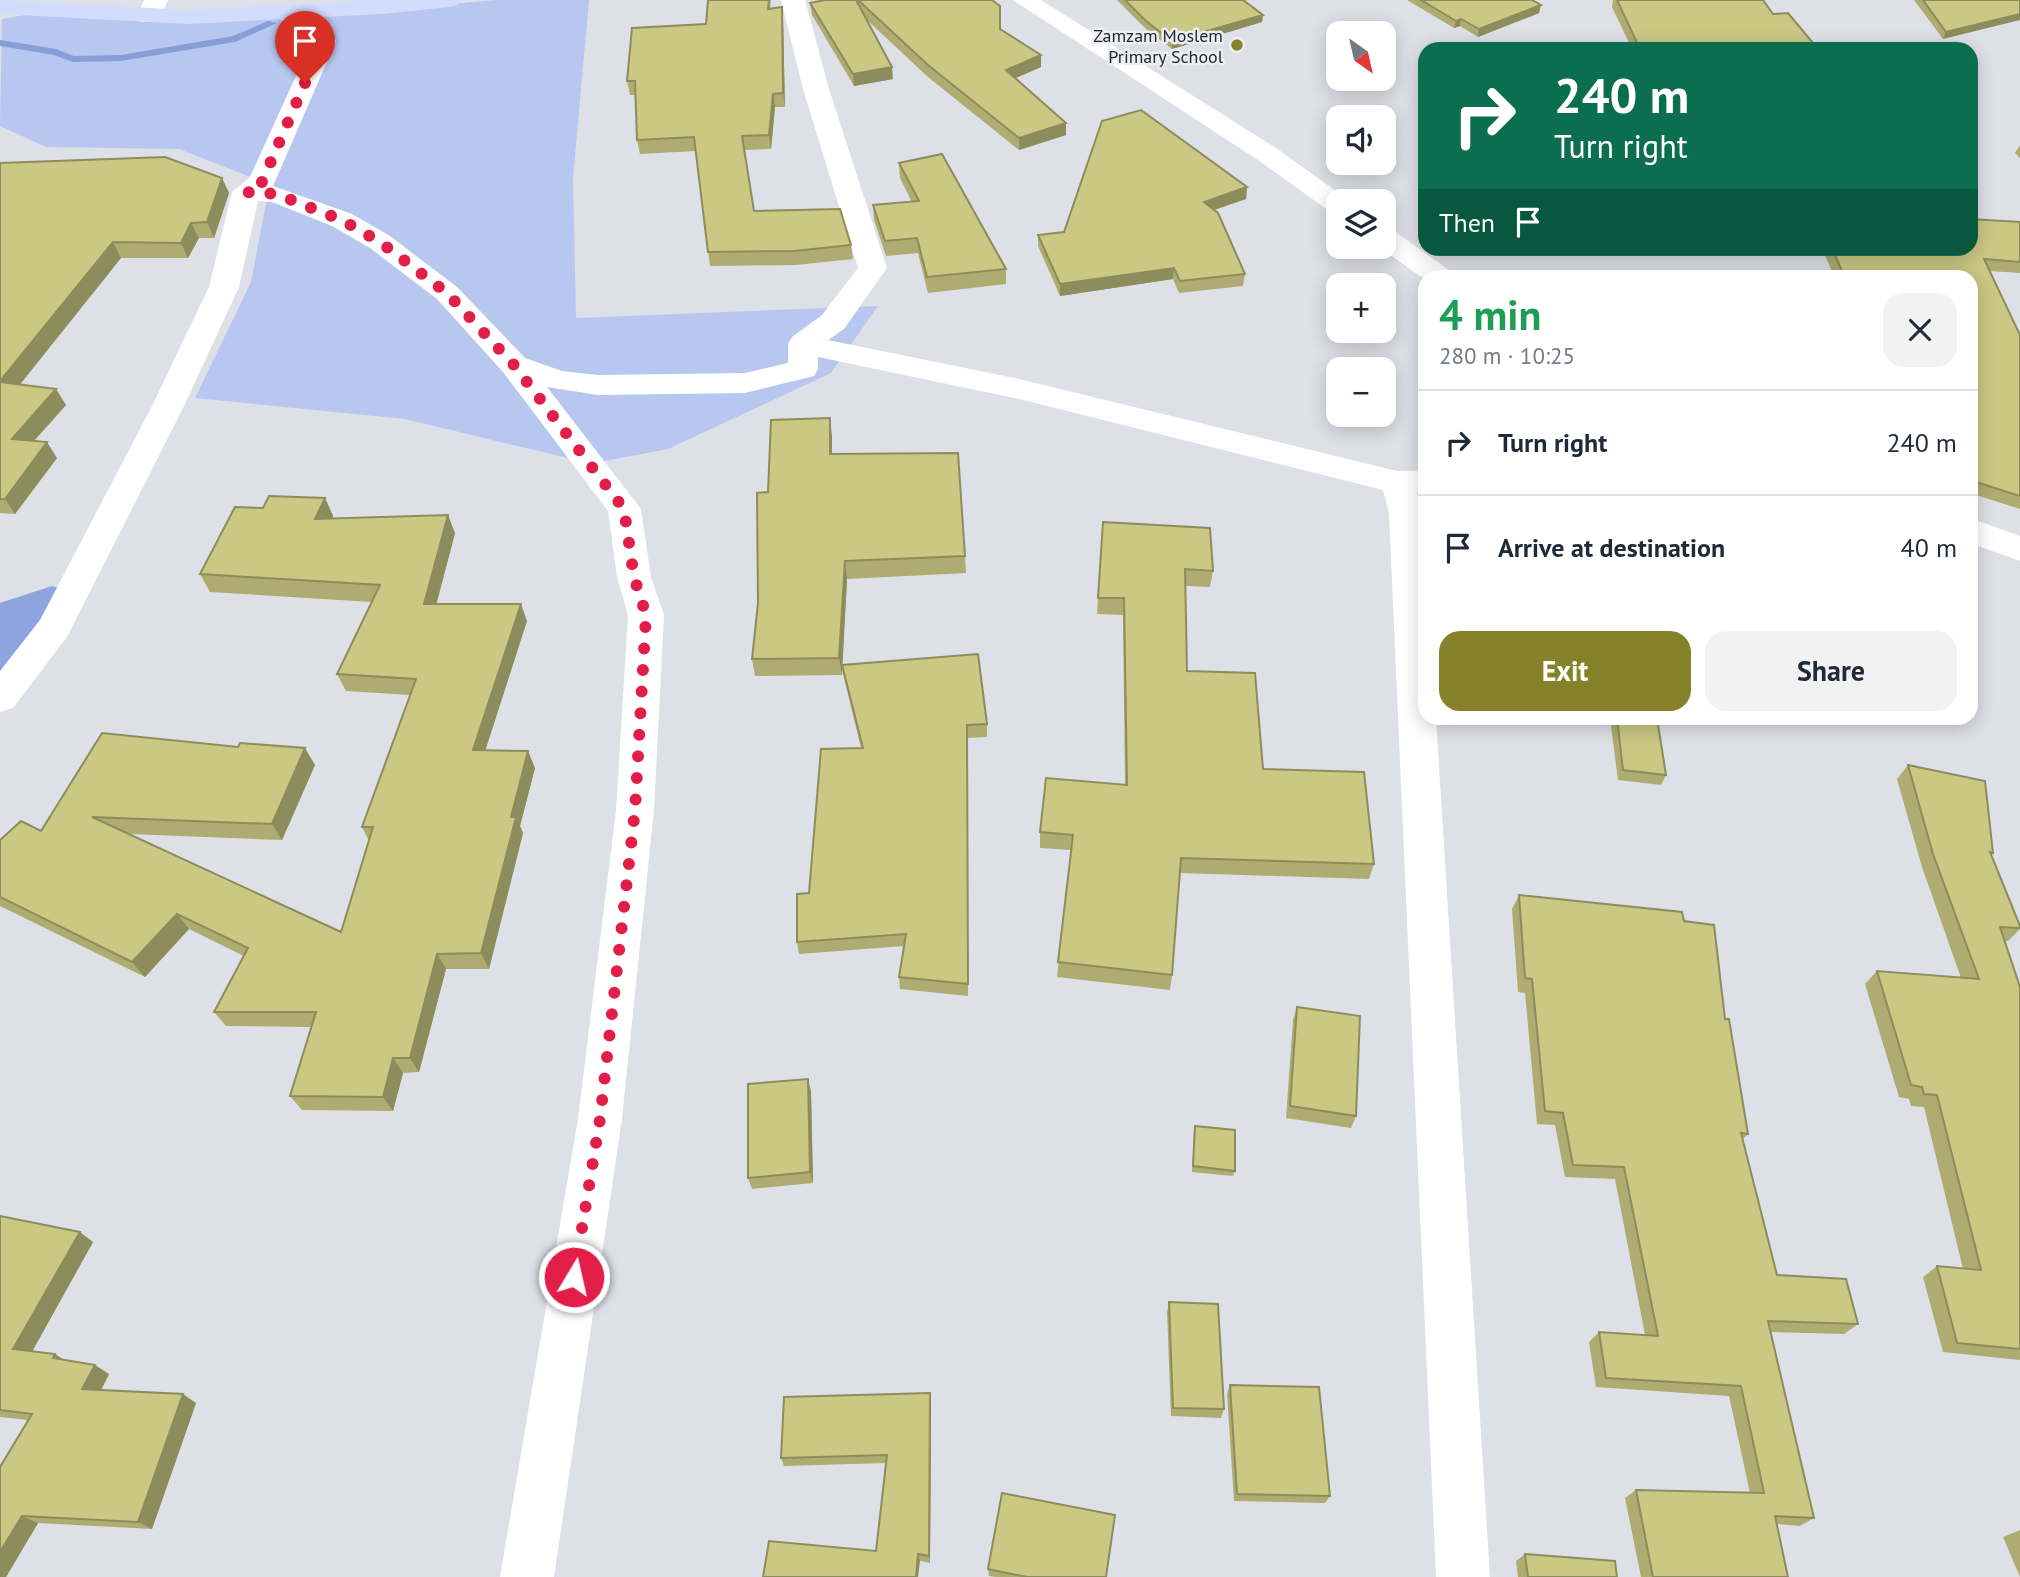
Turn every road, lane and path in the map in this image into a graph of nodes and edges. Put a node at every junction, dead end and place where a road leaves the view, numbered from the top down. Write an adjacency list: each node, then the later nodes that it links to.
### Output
1 (450, 0): 6 (street)
2 (793, 0): 11 (street)
3 (1025, 0): 8 (street)
4 (0, 7): 5 (street)
5 (152, 8): 6 (street)
6 (286, 12): 7 (street)
7 (246, 192): 12 (street); 16 (street)
8 (1326, 196)
9 (1396, 246): 10 (street)
10 (1431, 270)
11 (803, 344): 12 (street); 13 (street)
12 (514, 365): 17 (street)
13 (1411, 481): 18 (street)
14 (1978, 533): 15 (street)
15 (2019, 549)
16 (0, 698)
17 (527, 1577)
18 (1463, 1577)

